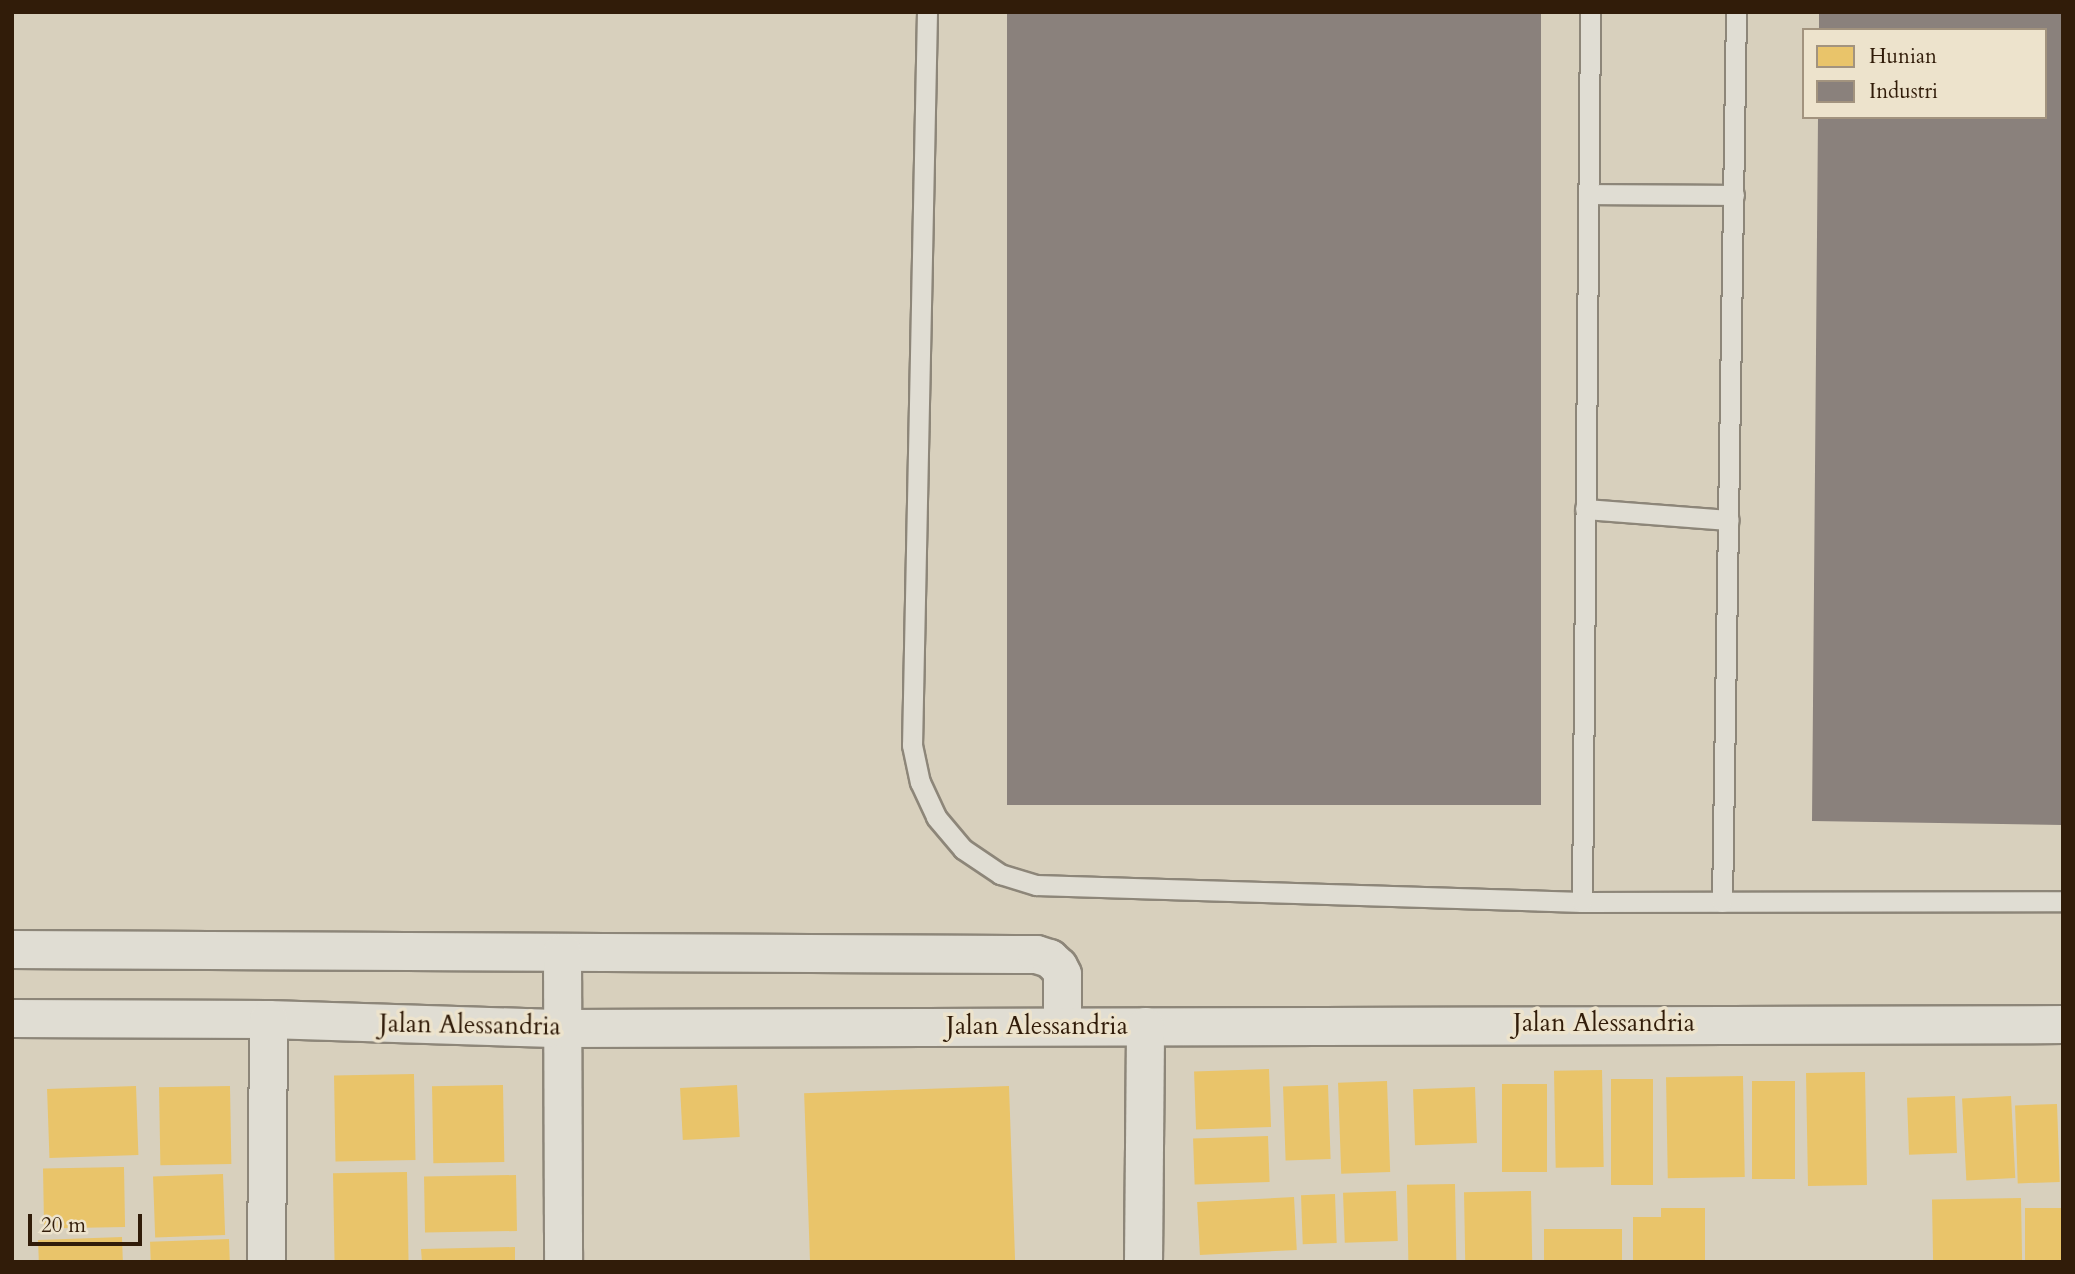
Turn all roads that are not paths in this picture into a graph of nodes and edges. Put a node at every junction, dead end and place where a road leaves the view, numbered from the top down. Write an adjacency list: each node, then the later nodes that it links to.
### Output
1 (927, 12): 9 (lane)
2 (1590, 12): 4 (lane)
3 (1736, 12): 5 (lane)
4 (1588, 194): 5 (lane); 6 (lane)
5 (1734, 195): 7 (lane)
6 (1585, 509): 7 (lane); 9 (lane)
7 (1729, 520): 10 (lane)
8 (2063, 901): 10 (lane)
9 (1583, 902): 10 (lane)
10 (1722, 902)
11 (12, 949): 12 (street)
12 (562, 952): 16 (street); 18 (street)
13 (12, 1018): 14 (street, Jalan Alessandria)
14 (268, 1020): 18 (street, Jalan Alessandria); 19 (street)
15 (2063, 1024): 17 (street, Jalan Alessandria)
16 (1062, 1026): 17 (street, Jalan Alessandria); 18 (street, Jalan Alessandria)
17 (1145, 1026): 21 (street)
18 (562, 1028): 20 (street)
19 (266, 1262)
20 (563, 1262)
21 (1143, 1262)

